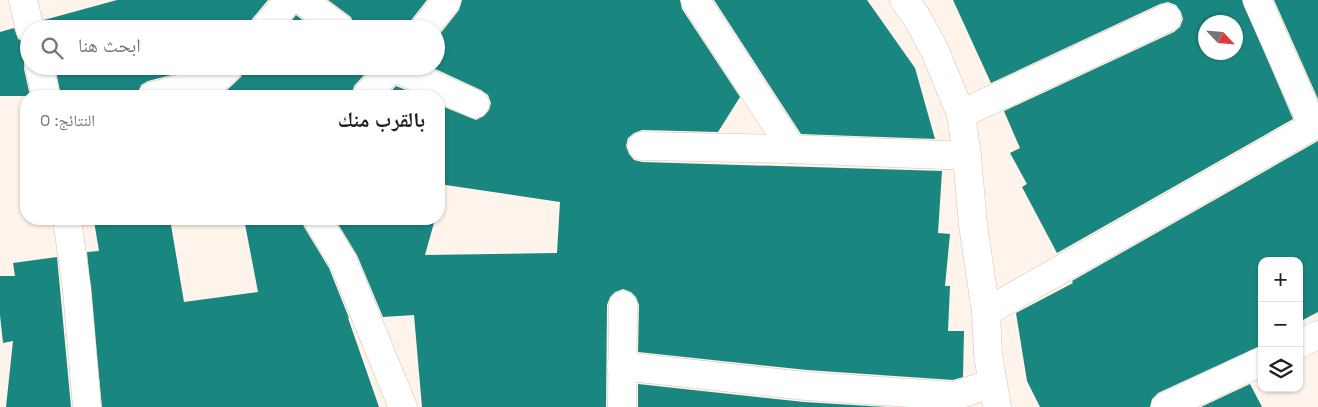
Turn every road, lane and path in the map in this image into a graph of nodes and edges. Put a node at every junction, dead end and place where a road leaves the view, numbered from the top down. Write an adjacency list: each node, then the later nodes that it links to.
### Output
1 (23, 0): 9 (street)
2 (289, 0): 10 (street)
3 (302, 0): 11 (street)
4 (447, 0): 12 (street)
5 (695, 0): 26 (street)
6 (904, 0): 23 (street)
7 (1257, 0): 24 (street)
8 (1167, 18): 23 (street)
9 (28, 20)
10 (272, 20)
11 (329, 20)
12 (431, 20)
13 (41, 75): 17 (street)
14 (220, 75): 18 (street)
15 (384, 75): 19 (street)
16 (412, 75): 20 (street)
17 (45, 90)
18 (176, 90)
19 (371, 90)
20 (444, 90)
21 (445, 90): 22 (street)
22 (475, 104)
23 (961, 114): 27 (street)
24 (1315, 124): 31 (street)
25 (642, 146): 26 (street)
26 (792, 149): 27 (street)
27 (968, 156): 31 (street)
28 (68, 225): 37 (street)
29 (321, 225): 38 (street)
30 (624, 305): 35 (street)
31 (986, 312): 36 (street)
32 (1318, 335): 33 (street)
33 (1303, 342)
34 (1258, 363): 40 (street)
35 (621, 366): 36 (street); 39 (street)
36 (995, 395)
37 (87, 407)
38 (403, 407)
39 (622, 407)
40 (1165, 407)

